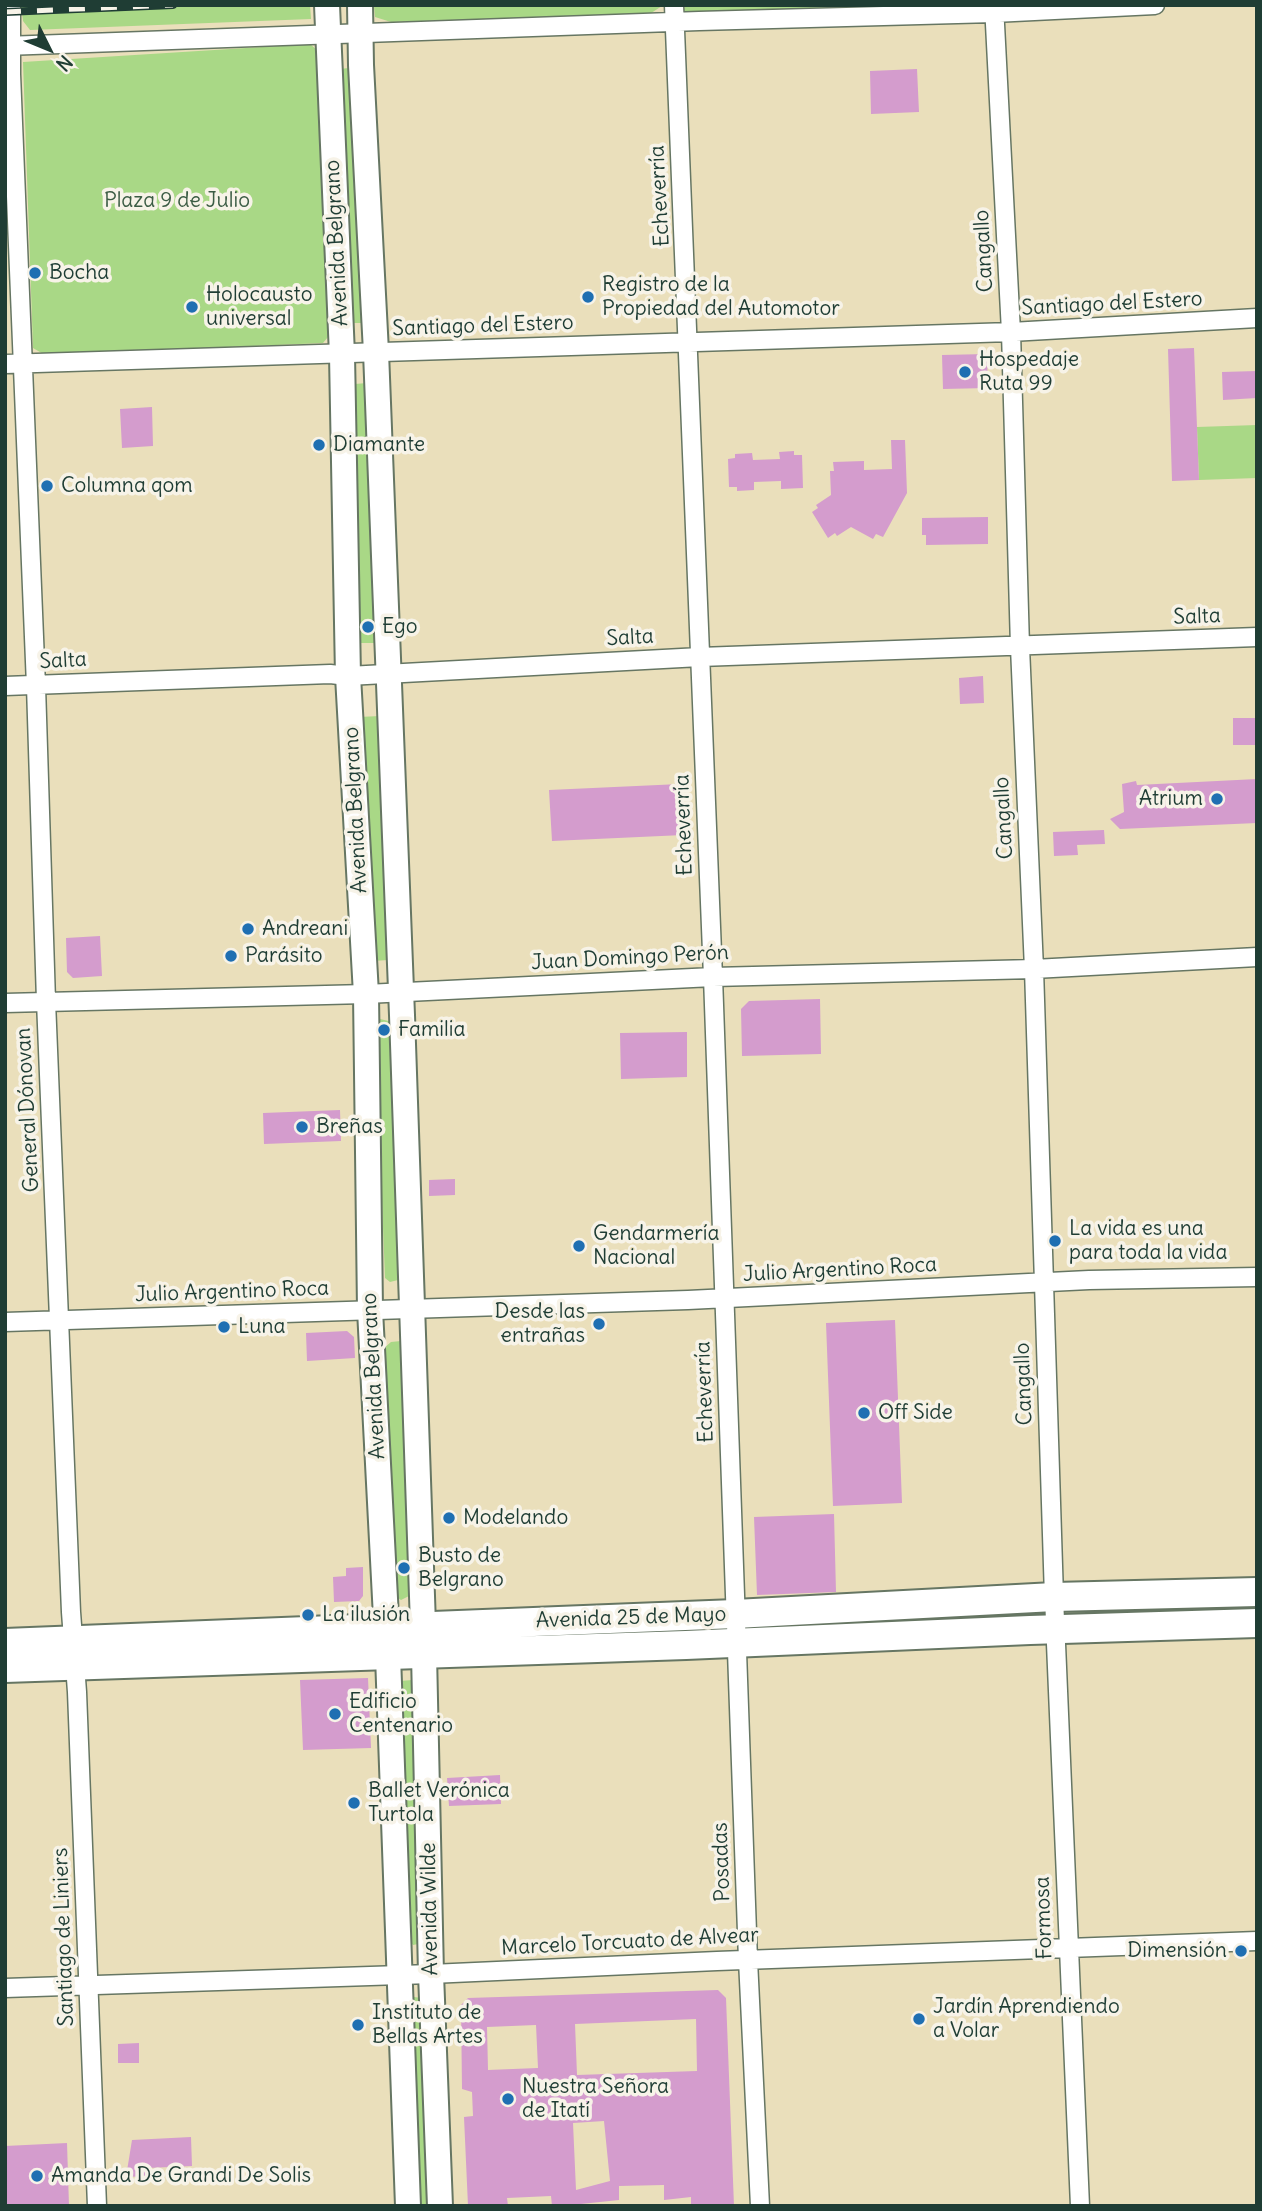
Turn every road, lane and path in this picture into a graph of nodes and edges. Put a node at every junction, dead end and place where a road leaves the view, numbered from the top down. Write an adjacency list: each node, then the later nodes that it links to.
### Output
1 (11, 5): 9 (street, General Dónovan)
2 (327, 5): 8 (main road, Avenida Belgrano)
3 (360, 5): 7 (main road, Avenida Belgrano)
4 (1155, 5): 5 (street)
5 (994, 9): 6 (street); 11 (street, Cangallo)
6 (675, 14): 7 (street); 12 (street, Echeverría)
7 (360, 34): 8 (street); 13 (main road, Avenida Belgrano)
8 (329, 35): 9 (street); 14 (main road, Avenida Belgrano)
9 (8, 46): 15 (street, General Dónovan)
10 (1257, 318): 11 (street, Santiago del Estero)
11 (1011, 332): 12 (street, Santiago del Estero); 17 (street, Cangallo)
12 (689, 342): 13 (street, Santiago del Estero); 18 (street, Echeverría)
13 (376, 352): 14 (street, Santiago del Estero); 19 (main road, Avenida Belgrano)
14 (341, 355): 15 (street, Santiago del Estero); 20 (main road, Avenida Belgrano)
15 (13, 364): 22 (street, General Dónovan)
16 (1257, 637): 17 (street, Salta)
17 (1020, 647): 18 (street, Salta); 24 (street, Cangallo)
18 (700, 657): 19 (street, Salta); 25 (street, Echeverría)
19 (389, 674): 20 (street, Salta); 26 (main road, Avenida Belgrano)
20 (348, 676): 22 (street, Salta); 27 (main road, Avenida Belgrano)
21 (5, 686): 22 (street, Salta)
22 (36, 686): 28 (street, General Dónovan)
23 (1257, 957): 24 (street, Juan Domingo Perón)
24 (1034, 969): 25 (street, Juan Domingo Perón); 31 (street, Cangallo)
25 (713, 977): 26 (street, Juan Domingo Perón); 32 (street, Echeverría)
26 (400, 992): 27 (street, Juan Domingo Perón); 33 (main road, Avenida Belgrano)
27 (366, 994): 28 (street, Juan Domingo Perón); 34 (main road, Avenida Belgrano)
28 (46, 1001): 29 (street, Juan Domingo Perón); 35 (street, General Dónovan)
29 (5, 1003)
30 (1257, 1276): 31 (street, Julio Argentino Roca)
31 (1043, 1283): 32 (street, Julio Argentino Roca); 38 (street, Cangallo)
32 (724, 1299): 33 (street, Julio Argentino Roca); 39 (street, Echeverría)
33 (412, 1309): 34 (street, Julio Argentino Roca); 41 (main road, Avenida Belgrano)
34 (370, 1310): 35 (street, Julio Argentino Roca); 43 (main road, Avenida Belgrano)
35 (61, 1321): 36 (street, Julio Argentino Roca); 46 (street, General Dónovan)
36 (5, 1322)
37 (1257, 1592): 38 (main road, Avenida 25 de Mayo)
38 (1054, 1597): 39 (main road, Avenida 25 de Mayo); 42 (street, Cangallo)
39 (735, 1614): 41 (main road, Avenida 25 de Mayo); 45 (street, Echeverría)
40 (1257, 1623): 42 (main road, Avenida 25 de Mayo)
41 (422, 1626): 43 (main road, Avenida 25 de Mayo); 47 (main road, Avenida Belgrano)
42 (1056, 1629): 45 (main road, Avenida 25 de Mayo); 50 (street, Formosa)
43 (387, 1642): 46 (main road, Avenida 25 de Mayo); 47 (main road, Avenida 25 de Mayo); 52 (main road, Avenida Wilde)
44 (5, 1643): 46 (main road, Avenida 25 de Mayo)
45 (736, 1643): 47 (main road, Avenida 25 de Mayo); 51 (street, Posadas)
46 (74, 1654): 48 (main road, Avenida 25 de Mayo); 54 (street, Santiago de Liniers)
47 (424, 1654): 53 (main road, Avenida Wilde)
48 (5, 1668)
49 (1257, 1941): 50 (street, Marcelo Torcuato de Alvear)
50 (1068, 1947): 51 (street, Marcelo Torcuato de Alvear); 60 (street, Formosa)
51 (748, 1960): 53 (street, Marcelo Torcuato de Alvear); 59 (street, Posadas)
52 (400, 1974): 53 (street, Marcelo Torcuato de Alvear); 54 (street, Marcelo Torcuato de Alvear); 57 (main road, Avenida Wilde)
53 (431, 1974): 58 (main road, Avenida Wilde)
54 (87, 1985): 55 (street, Marcelo Torcuato de Alvear); 56 (street, Santiago de Liniers)
55 (5, 1988)
56 (97, 2206)
57 (408, 2206)
58 (440, 2206)
59 (760, 2206)
60 (1080, 2206)

